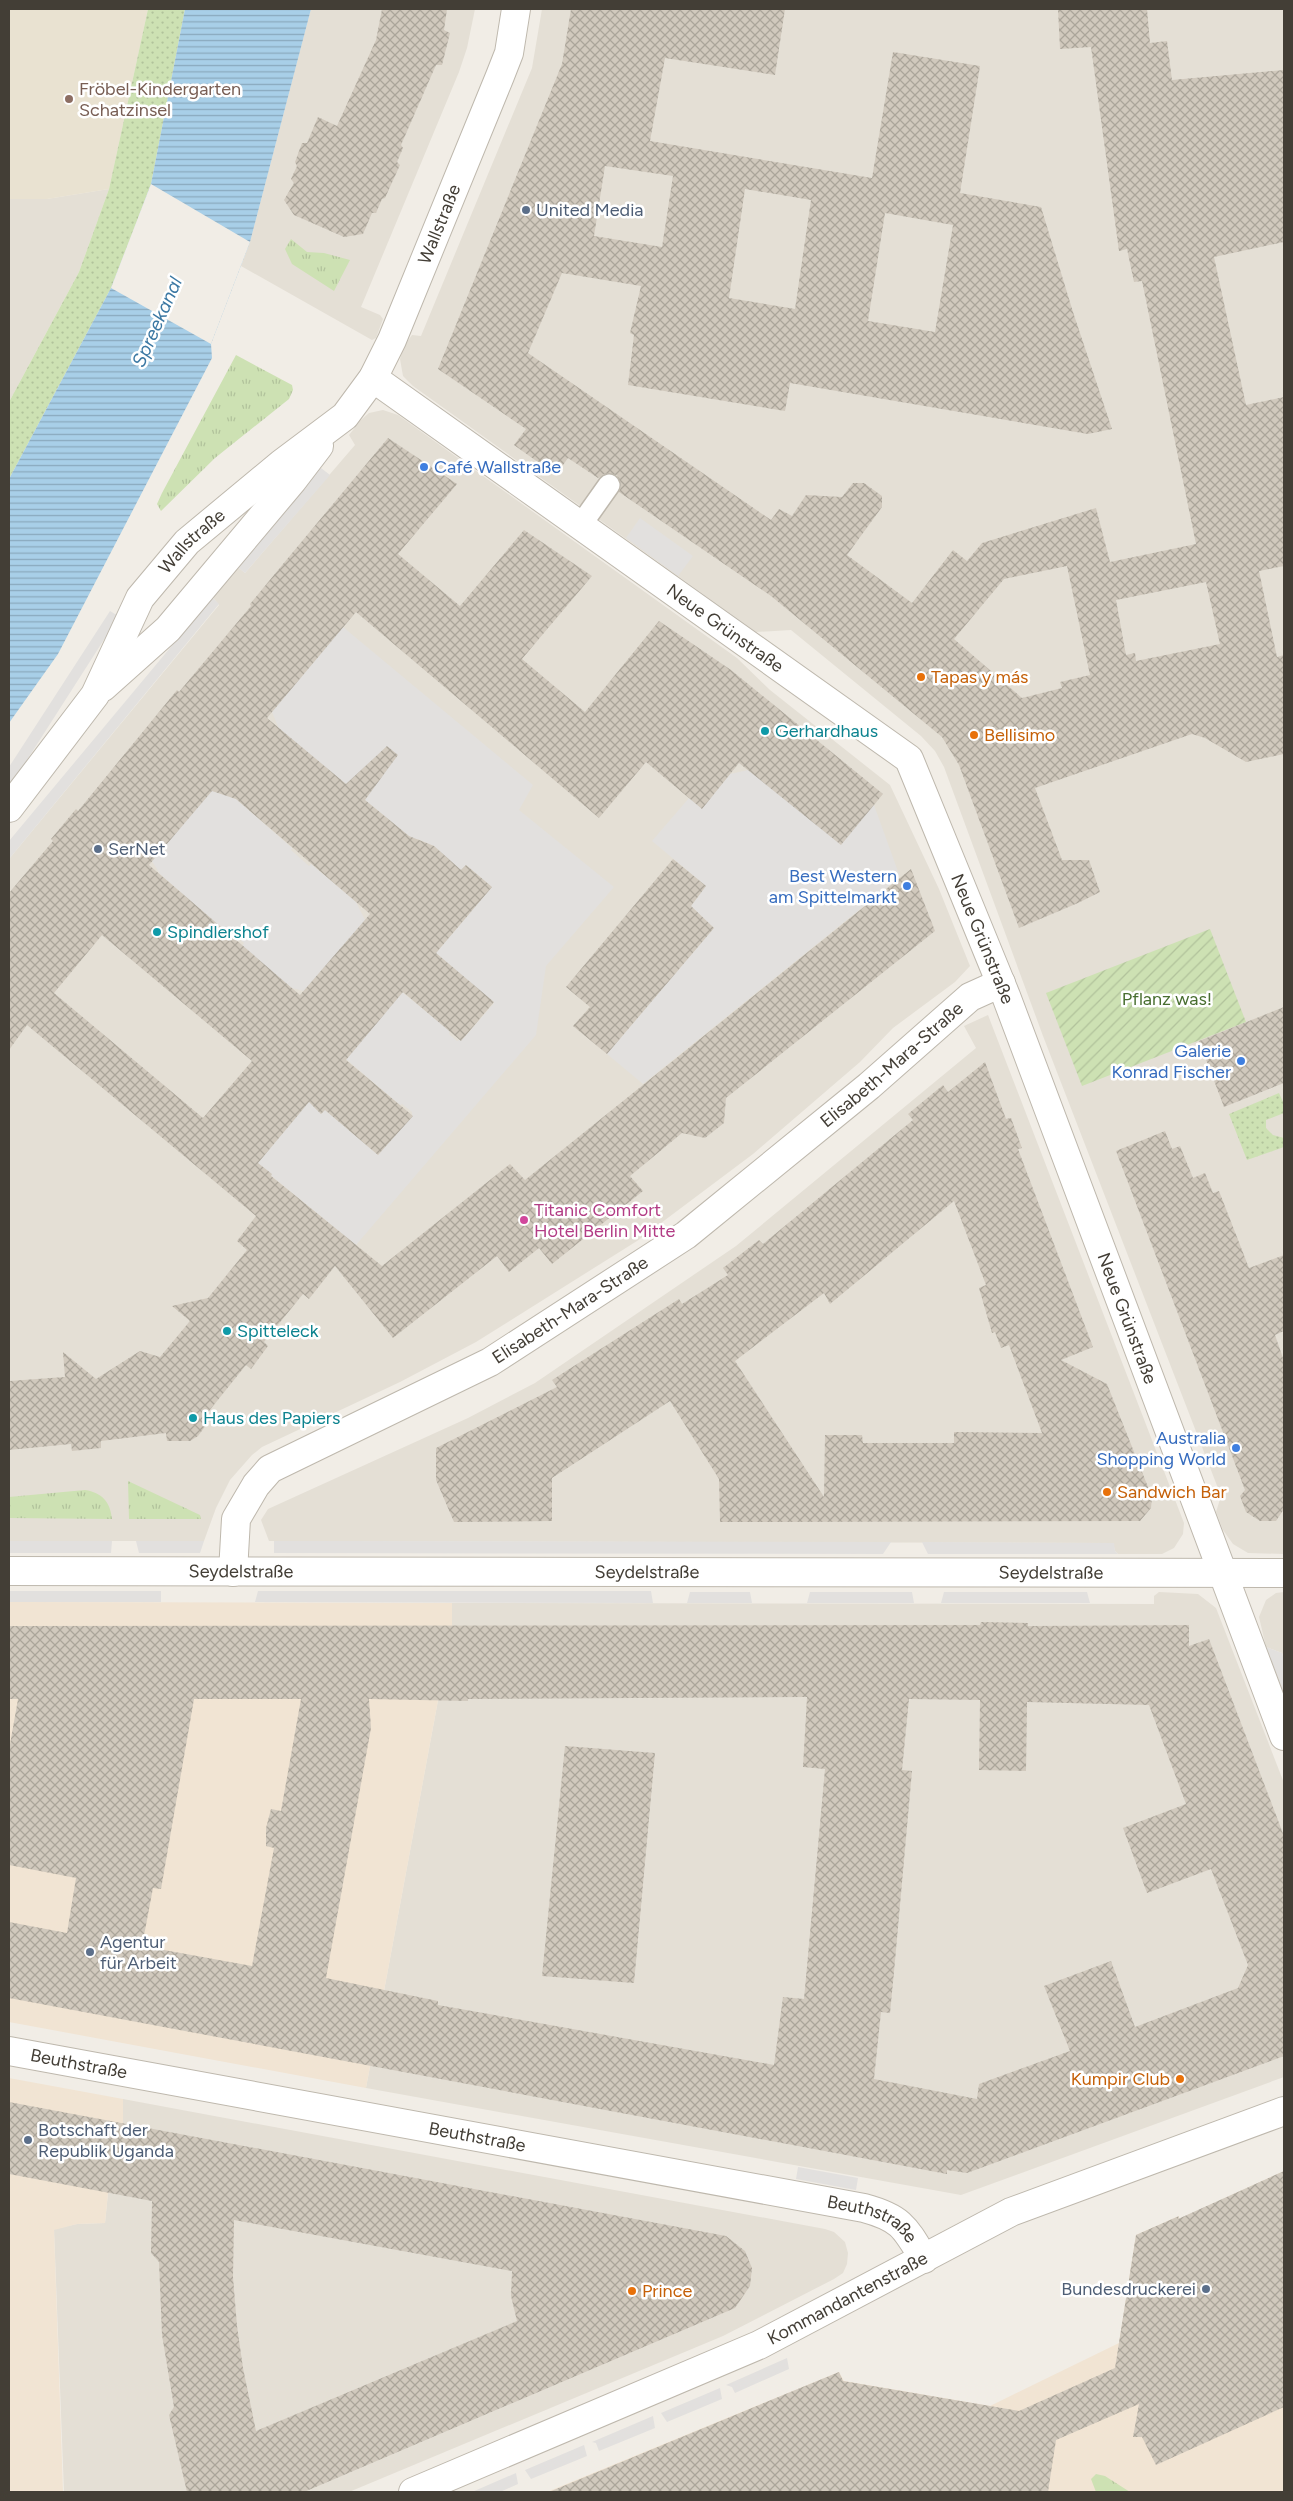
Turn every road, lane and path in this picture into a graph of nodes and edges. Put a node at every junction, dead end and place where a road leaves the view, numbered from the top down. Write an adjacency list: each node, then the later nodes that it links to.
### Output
1 (516, 9): 2 (street, Wallstraße)
2 (373, 378): 3 (street, Wallstraße); 5 (street, Neue Grünstraße)
3 (334, 426): 6 (street, Wallstraße); 6 (street, Wallstraße)
4 (608, 485): 5 (lane)
5 (580, 526): 8 (street, Neue Grünstraße)
6 (95, 695): 7 (street, Wallstraße)
7 (9, 808)
8 (1001, 983): 10 (street, Elisabeth-Mara-Straße); 12 (street, Neue Grünstraße)
9 (9, 1571): 10 (street, Seydelstraße)
10 (233, 1572): 12 (street, Seydelstraße)
11 (1284, 1572): 12 (street, Seydelstraße)
12 (1223, 1573): 13 (street, Neue Grünstraße)
13 (1284, 1736)
14 (9, 2051): 16 (street, Beuthstraße)
15 (1284, 2111): 16 (street, Kommandantenstraße)
16 (924, 2259): 17 (street, Kommandantenstraße)
17 (413, 2492)

